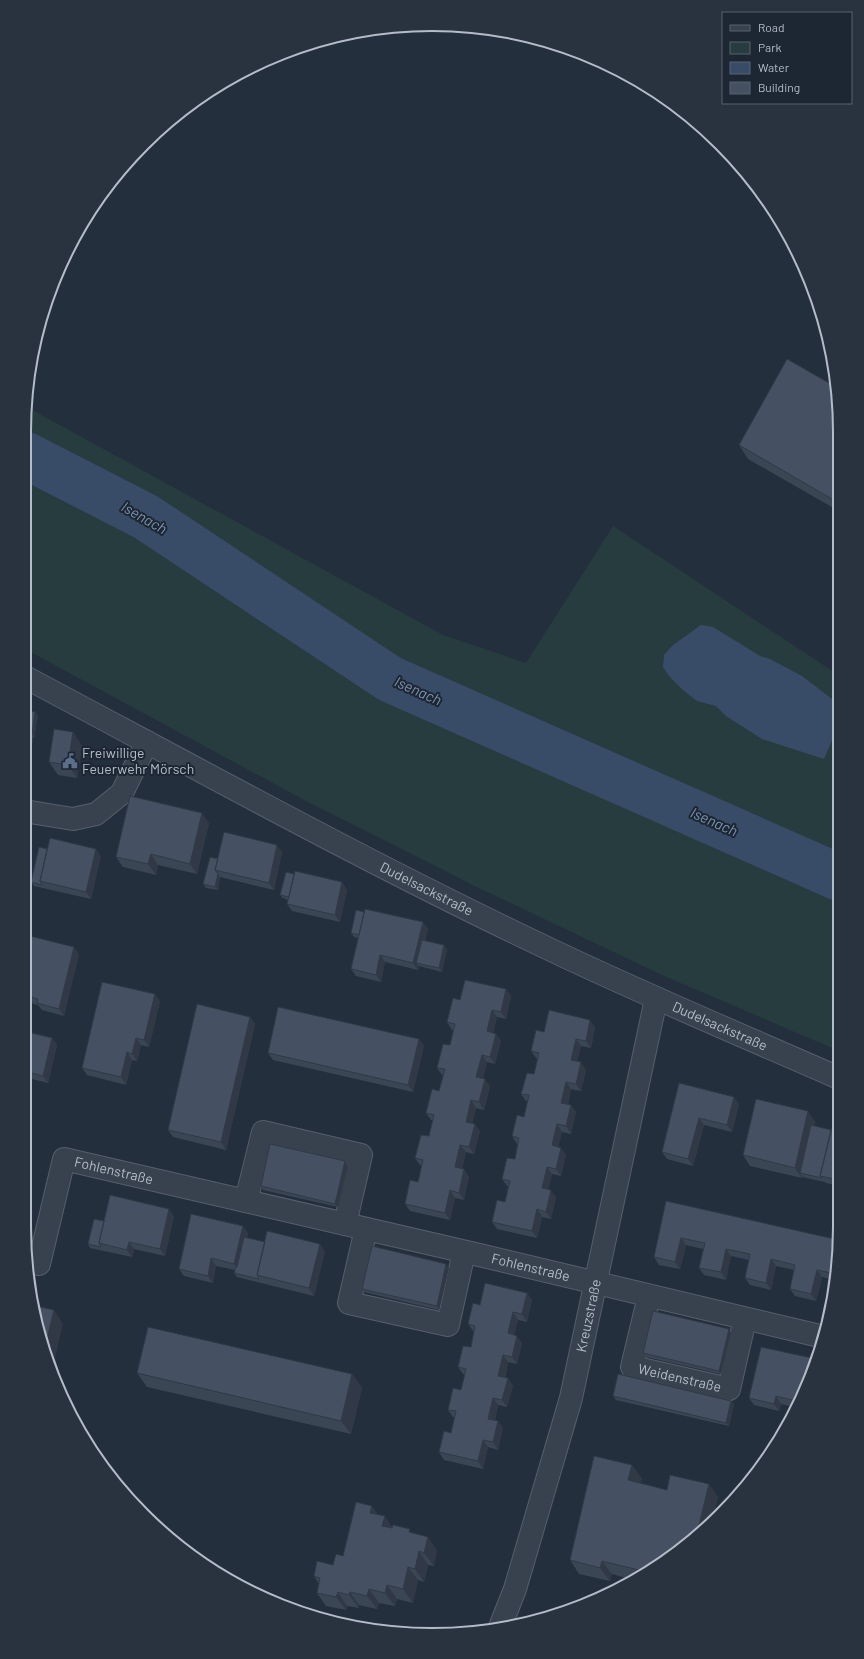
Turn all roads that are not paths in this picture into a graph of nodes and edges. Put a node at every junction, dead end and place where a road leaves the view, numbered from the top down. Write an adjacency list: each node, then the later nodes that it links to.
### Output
1 (31, 681): 2 (street, Dudelsackstraße)
2 (147, 742): 3 (street); 4 (street, Dudelsackstraße)
3 (31, 812)
4 (656, 999): 5 (street, Dudelsackstraße); 10 (street, Kreuzstraße)
5 (833, 1075)
6 (246, 1201): 7 (street, Fohlenstraße); 7 (street); 9 (street, Fohlenstraße)
7 (356, 1227): 8 (street, Fohlenstraße); 8 (street)
8 (464, 1252): 10 (street, Fohlenstraße)
9 (39, 1264)
10 (596, 1284): 11 (street); 14 (street, Kreuzstraße)
11 (649, 1296): 12 (street); 12 (street, Weidenstraße)
12 (745, 1319): 13 (street)
13 (818, 1336)
14 (502, 1622)

